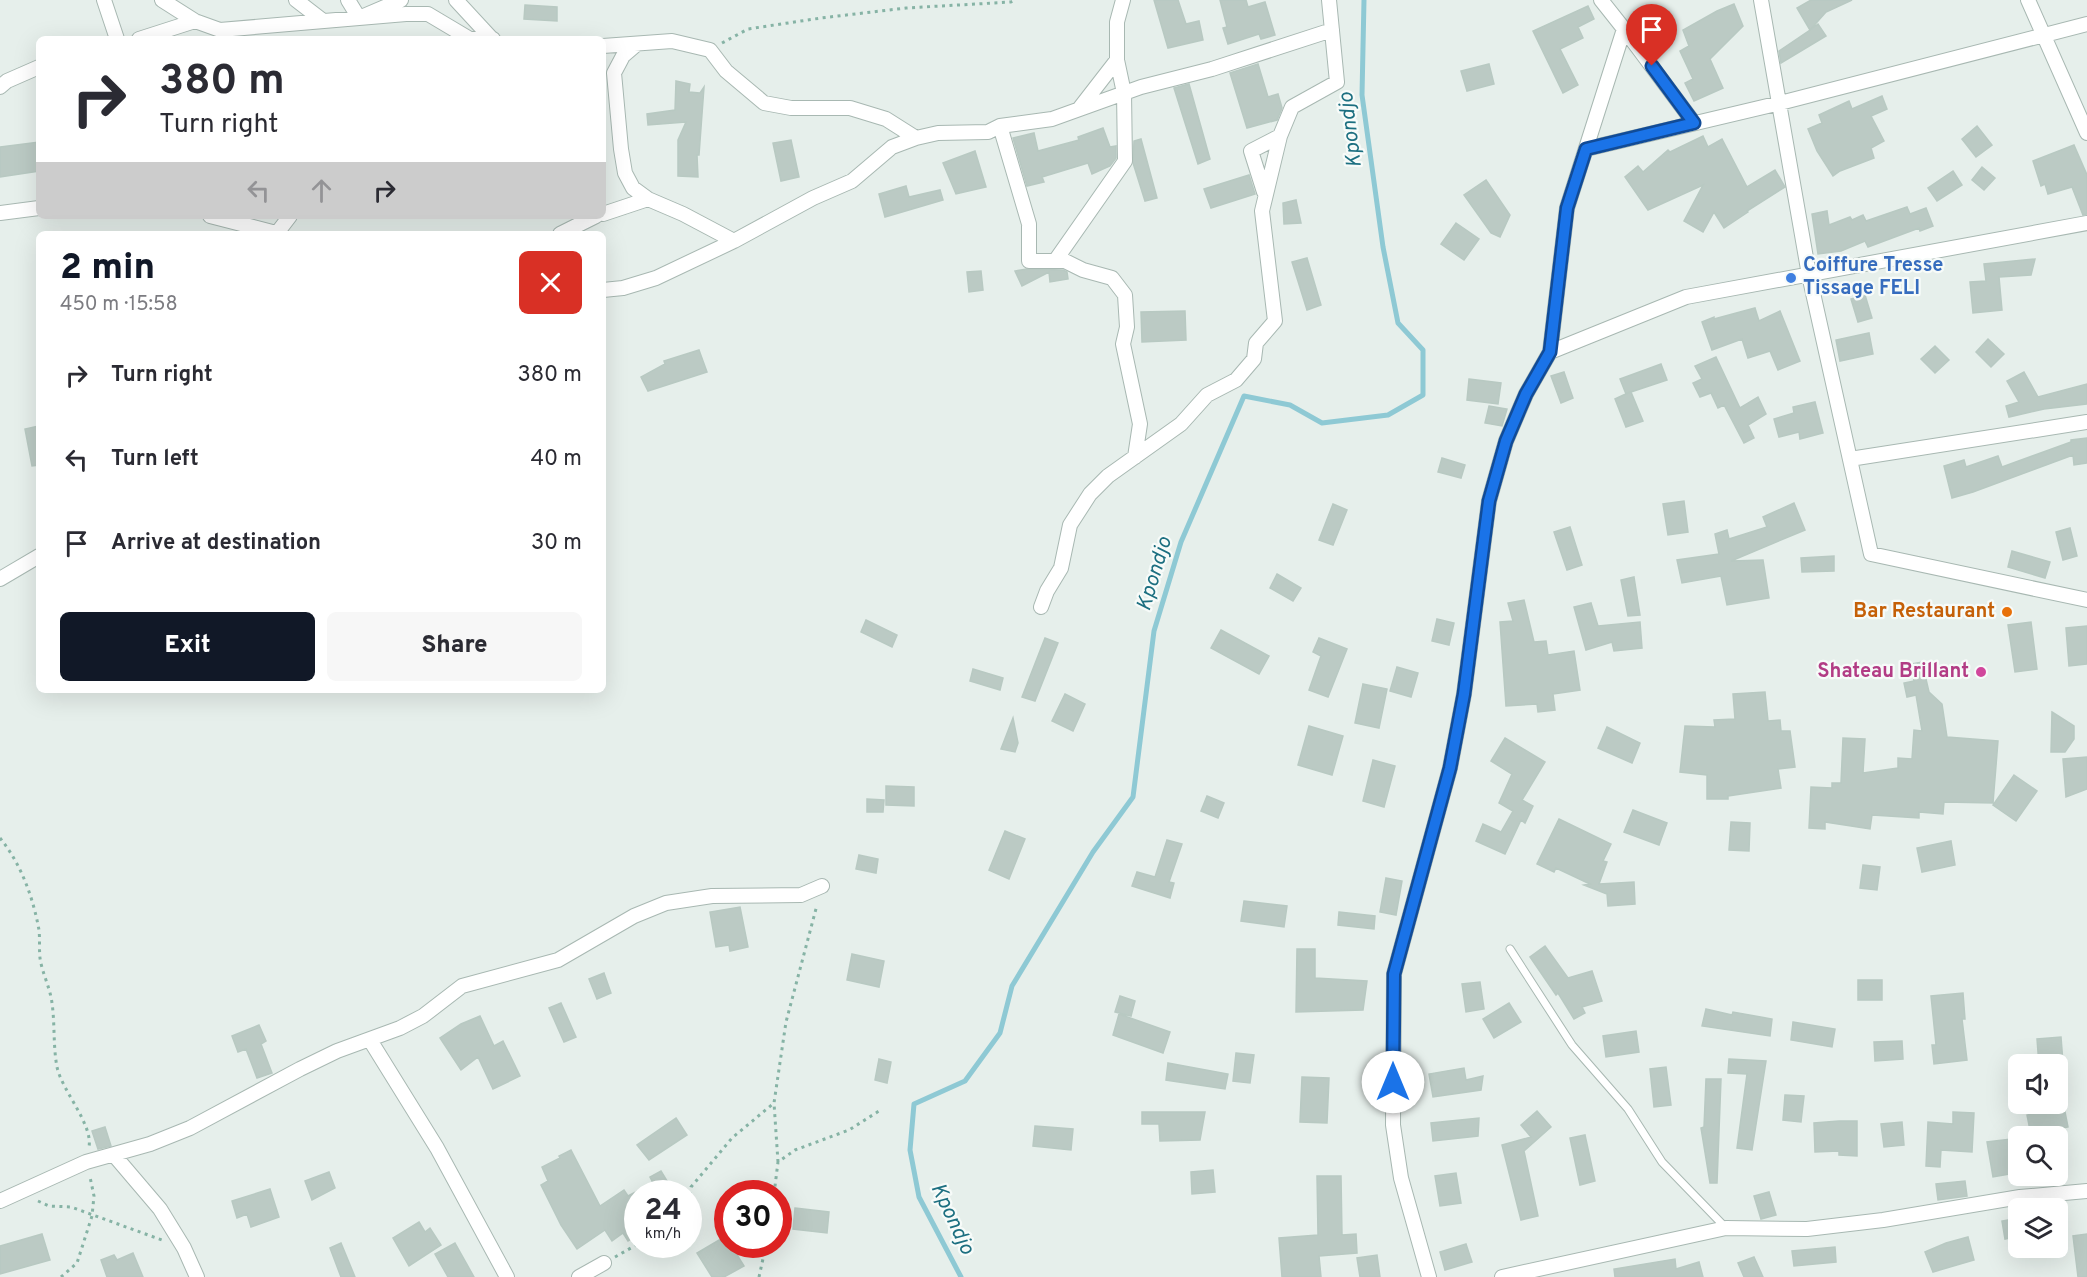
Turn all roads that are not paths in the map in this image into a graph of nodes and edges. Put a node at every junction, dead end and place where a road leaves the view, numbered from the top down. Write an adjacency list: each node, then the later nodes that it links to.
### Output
1 (104, 0): 19 (street)
2 (162, 0): 14 (street)
3 (296, 0): 13 (street)
4 (348, 0): 12 (street)
5 (401, 0): 12 (street)
6 (456, 0): 22 (street)
7 (1123, 0): 25 (street)
8 (1329, 0): 17 (street)
9 (1601, 0): 16 (street)
10 (1761, 0): 29 (street)
11 (2028, 0): 18 (street)
12 (359, 18): 13 (street); 21 (street)
13 (322, 20): 14 (street)
14 (195, 21): 20 (street)
15 (2087, 24): 18 (street)
16 (1624, 29): 31 (street); 36 (street)
17 (1332, 30): 28 (street); 34 (street)
18 (2045, 35): 29 (street); 33 (street)
19 (116, 36)
20 (148, 36)
21 (465, 36)
22 (490, 36)
23 (637, 44): 24 (street); 35 (street); 38 (street)
24 (606, 46)
25 (1118, 60): 28 (street); 30 (street)
26 (36, 68): 27 (street)
27 (0, 87)
28 (1124, 93): 30 (street); 48 (street)
29 (1780, 103): 31 (street); 49 (street)
30 (1079, 109): 32 (street)
31 (1694, 123): 36 (street)
32 (1000, 126): 35 (street); 48 (street)
33 (2087, 133)
34 (1280, 136): 37 (street); 37 (street)
35 (916, 138): 47 (street)
36 (1586, 149): 51 (street)
37 (1265, 194): 53 (street)
38 (648, 200): 41 (street); 47 (street)
39 (36, 208): 40 (street)
40 (0, 213)
41 (606, 213)
42 (221, 219): 45 (street)
43 (590, 219): 46 (street)
44 (2087, 223): 49 (street)
45 (267, 231)
46 (566, 231)
47 (734, 241): 50 (street)
48 (1055, 261): 53 (street)
49 (1809, 275): 51 (street); 54 (street)
50 (606, 290)
51 (1550, 352): 70 (street)
52 (2087, 422): 54 (street)
53 (1135, 457): 58 (street)
54 (1850, 459): 57 (street)
55 (36, 558): 56 (street)
56 (0, 579)
57 (2087, 600)
58 (1041, 607)
59 (822, 886): 61 (street)
60 (1510, 949): 65 (lane)
61 (370, 1040): 62 (street); 68 (street)
62 (114, 1155): 64 (street); 67 (street)
63 (2087, 1191): 65 (street)
64 (0, 1201)
65 (1726, 1228): 71 (street)
66 (604, 1263): 69 (street)
67 (197, 1277)
68 (507, 1277)
69 (579, 1277)
70 (1430, 1277)
71 (1502, 1277)

